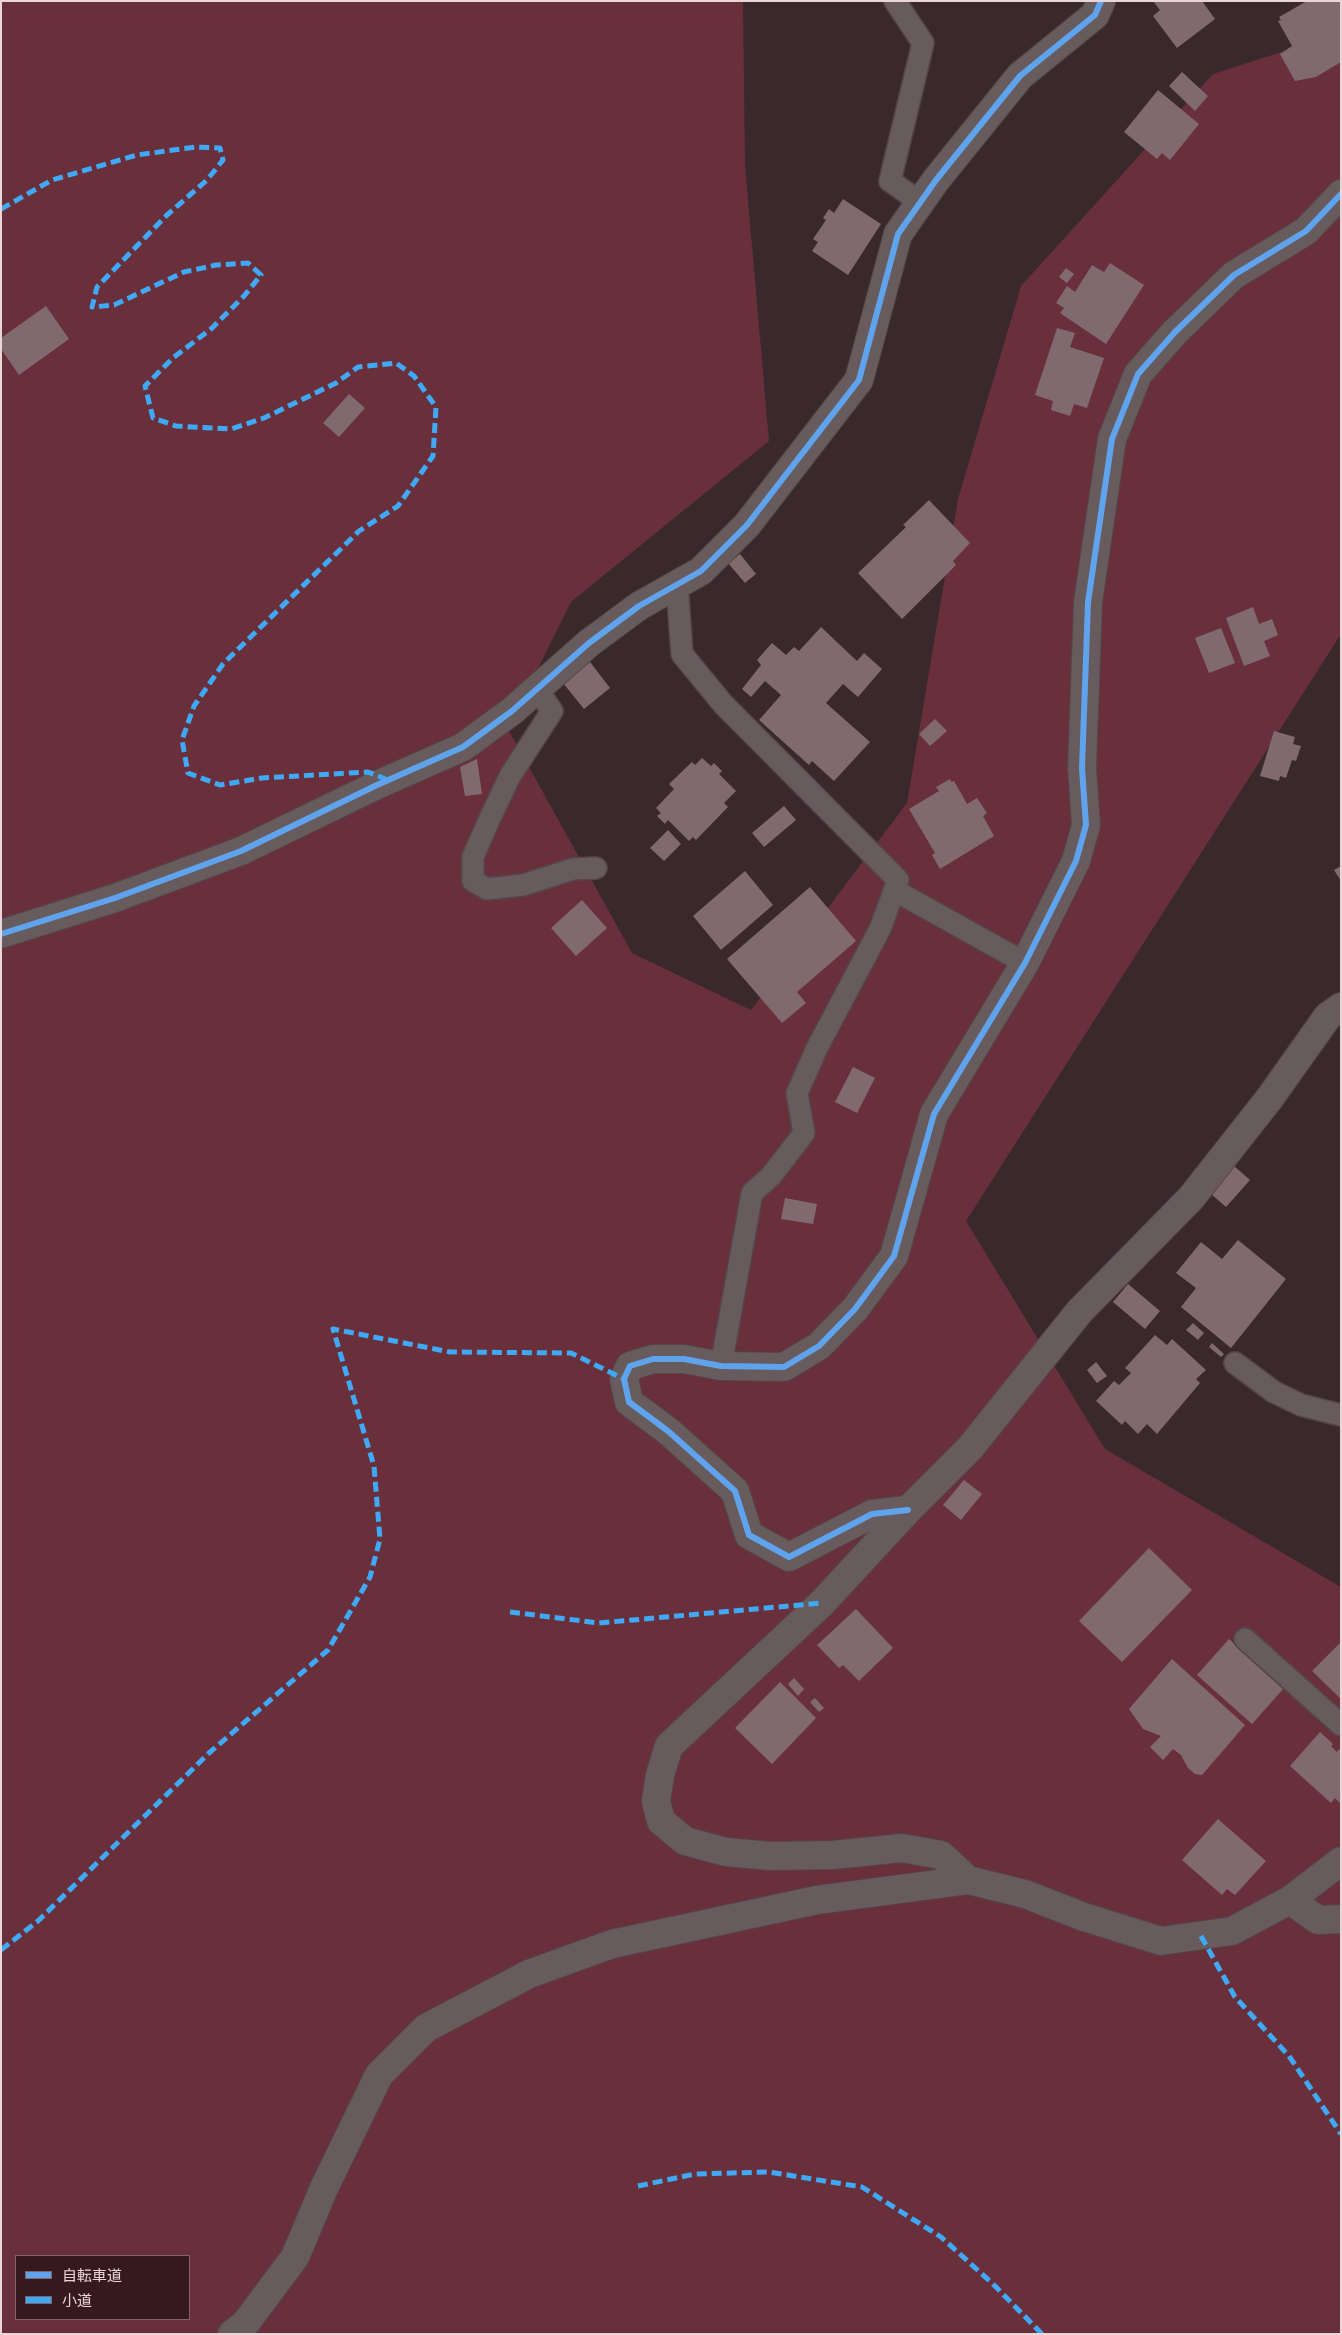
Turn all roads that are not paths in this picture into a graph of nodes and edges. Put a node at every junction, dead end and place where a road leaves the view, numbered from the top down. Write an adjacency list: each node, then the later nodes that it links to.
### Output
1 (895, 1): 4 (lane)
2 (1102, 1): 4 (street)
3 (1341, 194): 10 (street)
4 (920, 202): 5 (street)
5 (677, 584): 6 (street); 8 (lane)
6 (537, 689): 7 (lane); 9 (street)
7 (596, 868)
8 (894, 890): 10 (lane); 13 (lane)
9 (1, 934)
10 (1025, 963): 13 (street)
11 (1341, 1007): 15 (street)
12 (1234, 1363): 14 (lane)
13 (722, 1366): 15 (street)
14 (1341, 1415)
15 (908, 1510): 19 (street)
16 (1245, 1639): 17 (lane)
17 (1341, 1725)
18 (1341, 1861): 20 (street)
19 (968, 1880): 20 (street); 22 (street)
20 (1290, 1900): 21 (street)
21 (1341, 1919)
22 (232, 2334)

